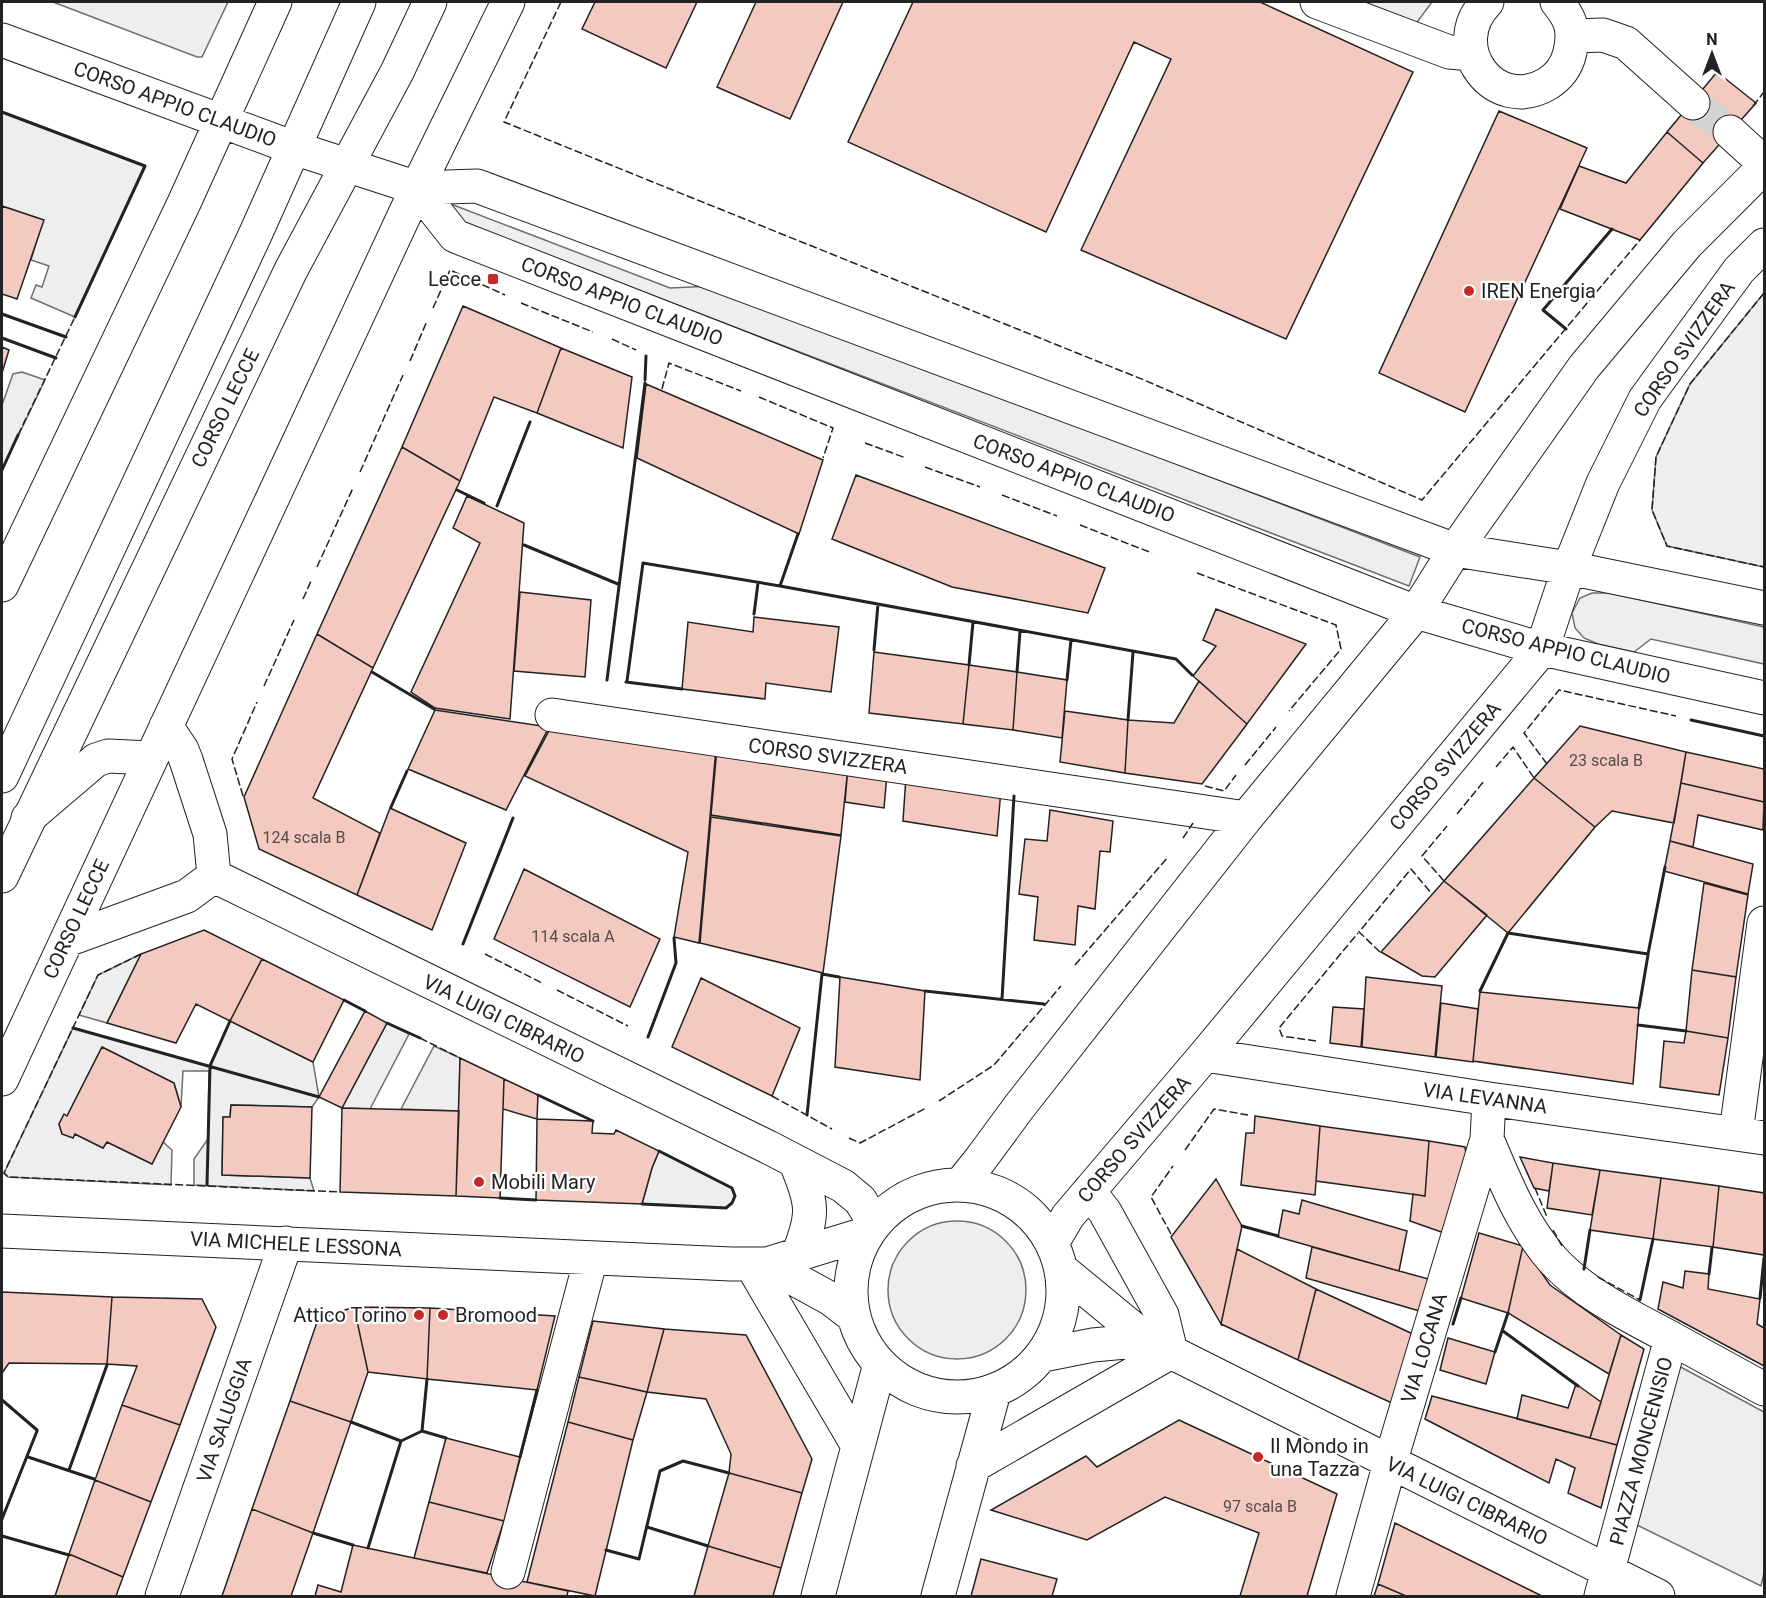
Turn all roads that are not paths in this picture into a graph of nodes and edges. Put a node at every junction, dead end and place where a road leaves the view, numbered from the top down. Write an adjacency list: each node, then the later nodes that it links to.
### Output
1 (275, 2): 12 (street)
2 (359, 2): 14 (street)
3 (430, 2): 16 (street, CORSO LECCE)
4 (508, 2): 17 (street, CORSO LECCE)
5 (1317, 2): 10 (street)
6 (1486, 2): 10 (street)
7 (1557, 2): 8 (street)
8 (1574, 36): 10 (street); 11 (street)
9 (2, 40): 12 (street, CORSO APPIO CLAUDIO)
10 (1472, 54)
11 (1693, 103)
12 (221, 121): 14 (street, CORSO APPIO CLAUDIO); 21 (street)
13 (1730, 132): 15 (street)
14 (294, 148): 16 (street, CORSO APPIO CLAUDIO); 29 (street)
15 (1764, 165): 19 (street)
16 (347, 166): 17 (street, CORSO APPIO CLAUDIO); 30 (street, CORSO LECCE)
17 (417, 188): 19 (street, CORSO APPIO CLAUDIO); 23 (street, CORSO APPIO CLAUDIO); 27 (street, CORSO LECCE)
18 (1764, 245): 20 (street, CORSO SVIZZERA)
19 (1455, 550): 20 (street, CORSO APPIO CLAUDIO); 23 (street)
20 (1569, 568): 22 (street, CORSO APPIO CLAUDIO); 24 (street, CORSO SVIZZERA)
21 (2, 585)
22 (1764, 608)
23 (1416, 612): 24 (street, CORSO APPIO CLAUDIO); 31 (street)
24 (1542, 649): 25 (street, CORSO APPIO CLAUDIO); 36 (street, CORSO SVIZZERA)
25 (1764, 698)
26 (552, 715): 31 (street, CORSO SVIZZERA)
27 (166, 726): 28 (street, CORSO LECCE); 33 (street)
28 (151, 758): 30 (street, CORSO LECCE); 35 (street, CORSO LECCE)
29 (2, 776)
30 (28, 818): 32 (street, CORSO LECCE)
31 (1246, 818): 42 (street)
32 (2, 876)
33 (214, 876): 35 (street); 41 (street, VIA LUIGI CIBRARIO)
34 (1764, 923): 39 (street)
35 (67, 940): 37 (street, CORSO LECCE)
36 (1205, 1055): 38 (street, VIA LEVANNA); 43 (street, CORSO SVIZZERA)
37 (2, 1079)
38 (1489, 1099): 39 (street, VIA LEVANNA); 40 (street, VIA LOCANA)
39 (1750, 1135)
40 (1487, 1139): 51 (street); 58 (street, VIA LOCANA)
41 (795, 1161): 44 (street, VIA LUIGI CIBRARIO); 49 (street)
42 (960, 1185): 44 (street); 47 (street)
43 (1089, 1191): 47 (street, CORSO SVIZZERA); 52 (street)
44 (872, 1228): 49 (street, VIA MICHELE LESSONA); 50 (street)
45 (2, 1231): 46 (street, VIA MICHELE LESSONA)
46 (286, 1243): 48 (street, VIA MICHELE LESSONA); 62 (street, VIA SALUGGIA)
47 (1057, 1256): 52 (street, VIA LUIGI CIBRARIO); 53 (street)
48 (591, 1258): 49 (street, VIA MICHELE LESSONA); 60 (street)
49 (772, 1262): 50 (street, VIA MICHELE LESSONA); 57 (street)
50 (854, 1316): 54 (street)
51 (1671, 1338): 55 (street, PIAZZA MONCENISIO); 61 (street, PIAZZA MONCENISIO)
52 (1159, 1346): 53 (street); 58 (street, VIA LUIGI CIBRARIO); 59 (street)
53 (1043, 1355): 56 (street)
54 (880, 1364): 56 (street); 57 (street)
55 (1764, 1389)
56 (994, 1392): 59 (street)
57 (858, 1446): 63 (street)
58 (1390, 1463): 61 (street, VIA LUIGI CIBRARIO); 65 (street, VIA LOCANA)
59 (973, 1466): 64 (street)
60 (508, 1572)
61 (1604, 1584): 66 (street, VIA LUIGI CIBRARIO)
62 (162, 1596)
63 (818, 1596)
64 (938, 1596)
65 (1353, 1596)
66 (1658, 1596)

